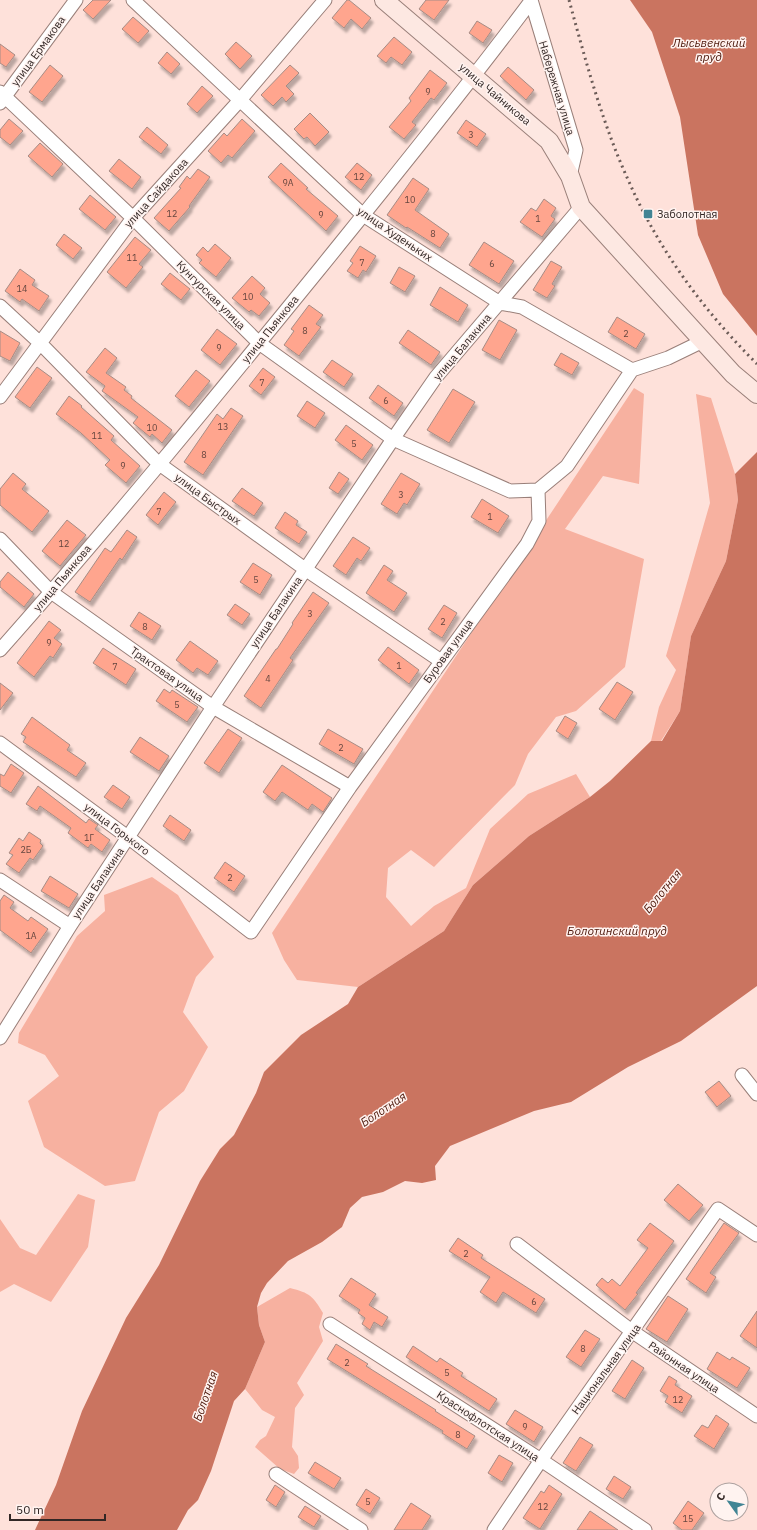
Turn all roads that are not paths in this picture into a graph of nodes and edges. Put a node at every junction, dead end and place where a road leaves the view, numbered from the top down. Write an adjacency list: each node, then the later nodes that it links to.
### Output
1 (76, 0): 7 (street, улица Ермакова)
2 (133, 0): 8 (street, улица Худеньких)
3 (325, 0): 8 (street, улица Сайдакова)
4 (384, 0): 6 (street, улица Чайникова)
5 (531, 1): 6 (street, улица Пьянкова); 9 (street, Набережная улица)
6 (474, 77): 9 (street, улица Чайникова); 11 (street, улица Пьянкова)
7 (2, 97): 12 (street, Кунгурская улица)
8 (240, 100): 11 (street, улица Худеньких); 12 (street, улица Сайдакова)
9 (570, 176): 10 (street, улица Чайникова)
10 (581, 207): 13 (street, улица Балакина); 15 (street)
11 (363, 215): 13 (street, улица Худеньких); 17 (street, улица Пьянкова)
12 (132, 218): 16 (street, улица Сайдакова); 17 (street, Кунгурская улица)
13 (500, 302): 18 (street, улица Худеньких); 21 (street, улица Балакина)
14 (0, 306): 16 (street, улица Быстрых)
15 (703, 341): 18 (street); 19 (street)
16 (39, 342): 20 (street, улица Сайдакова); 22 (street, улица Быстрых)
17 (259, 343): 21 (street, Кунгурская улица); 22 (street, улица Пьянкова)
18 (632, 370): 23 (street)
19 (757, 394)
20 (0, 397)
21 (393, 439): 23 (street, Кунгурская улица); 25 (street, улица Балакина)
22 (158, 463): 25 (street, улица Быстрых); 26 (street, улица Пьянкова)
23 (538, 490): 28 (street, Буровая улица)
24 (0, 539): 26 (street, Трактовая улица)
25 (305, 569): 28 (street, улица Быстрых); 29 (street, улица Балакина)
26 (51, 592): 27 (street, улица Пьянкова); 29 (street, Трактовая улица)
27 (0, 650)
28 (441, 661): 31 (street, Буровая улица)
29 (213, 707): 31 (street, Трактовая улица); 32 (street, улица Балакина)
30 (0, 743): 32 (street, улица Горького)
31 (350, 787): 35 (street, Буровая улица)
32 (129, 838): 34 (street, улица Балакина); 35 (street, улица Горького)
33 (0, 880): 34 (street)
34 (70, 926): 36 (street, улица Балакина)
35 (250, 932)
36 (1, 1033)
37 (742, 1075): 38 (street)
38 (757, 1094)
39 (757, 1235): 42 (street, Национальная улица)
40 (517, 1244): 42 (street, Районная улица)
41 (330, 1324): 44 (street, Краснофлотская улица)
42 (633, 1332): 43 (street, Районная улица); 44 (street, Национальная улица)
43 (757, 1416)
44 (541, 1460): 47 (street, Национальная улица); 48 (street, Краснофлотская улица)
45 (276, 1474): 46 (street)
46 (361, 1530)
47 (494, 1530)
48 (645, 1530)

